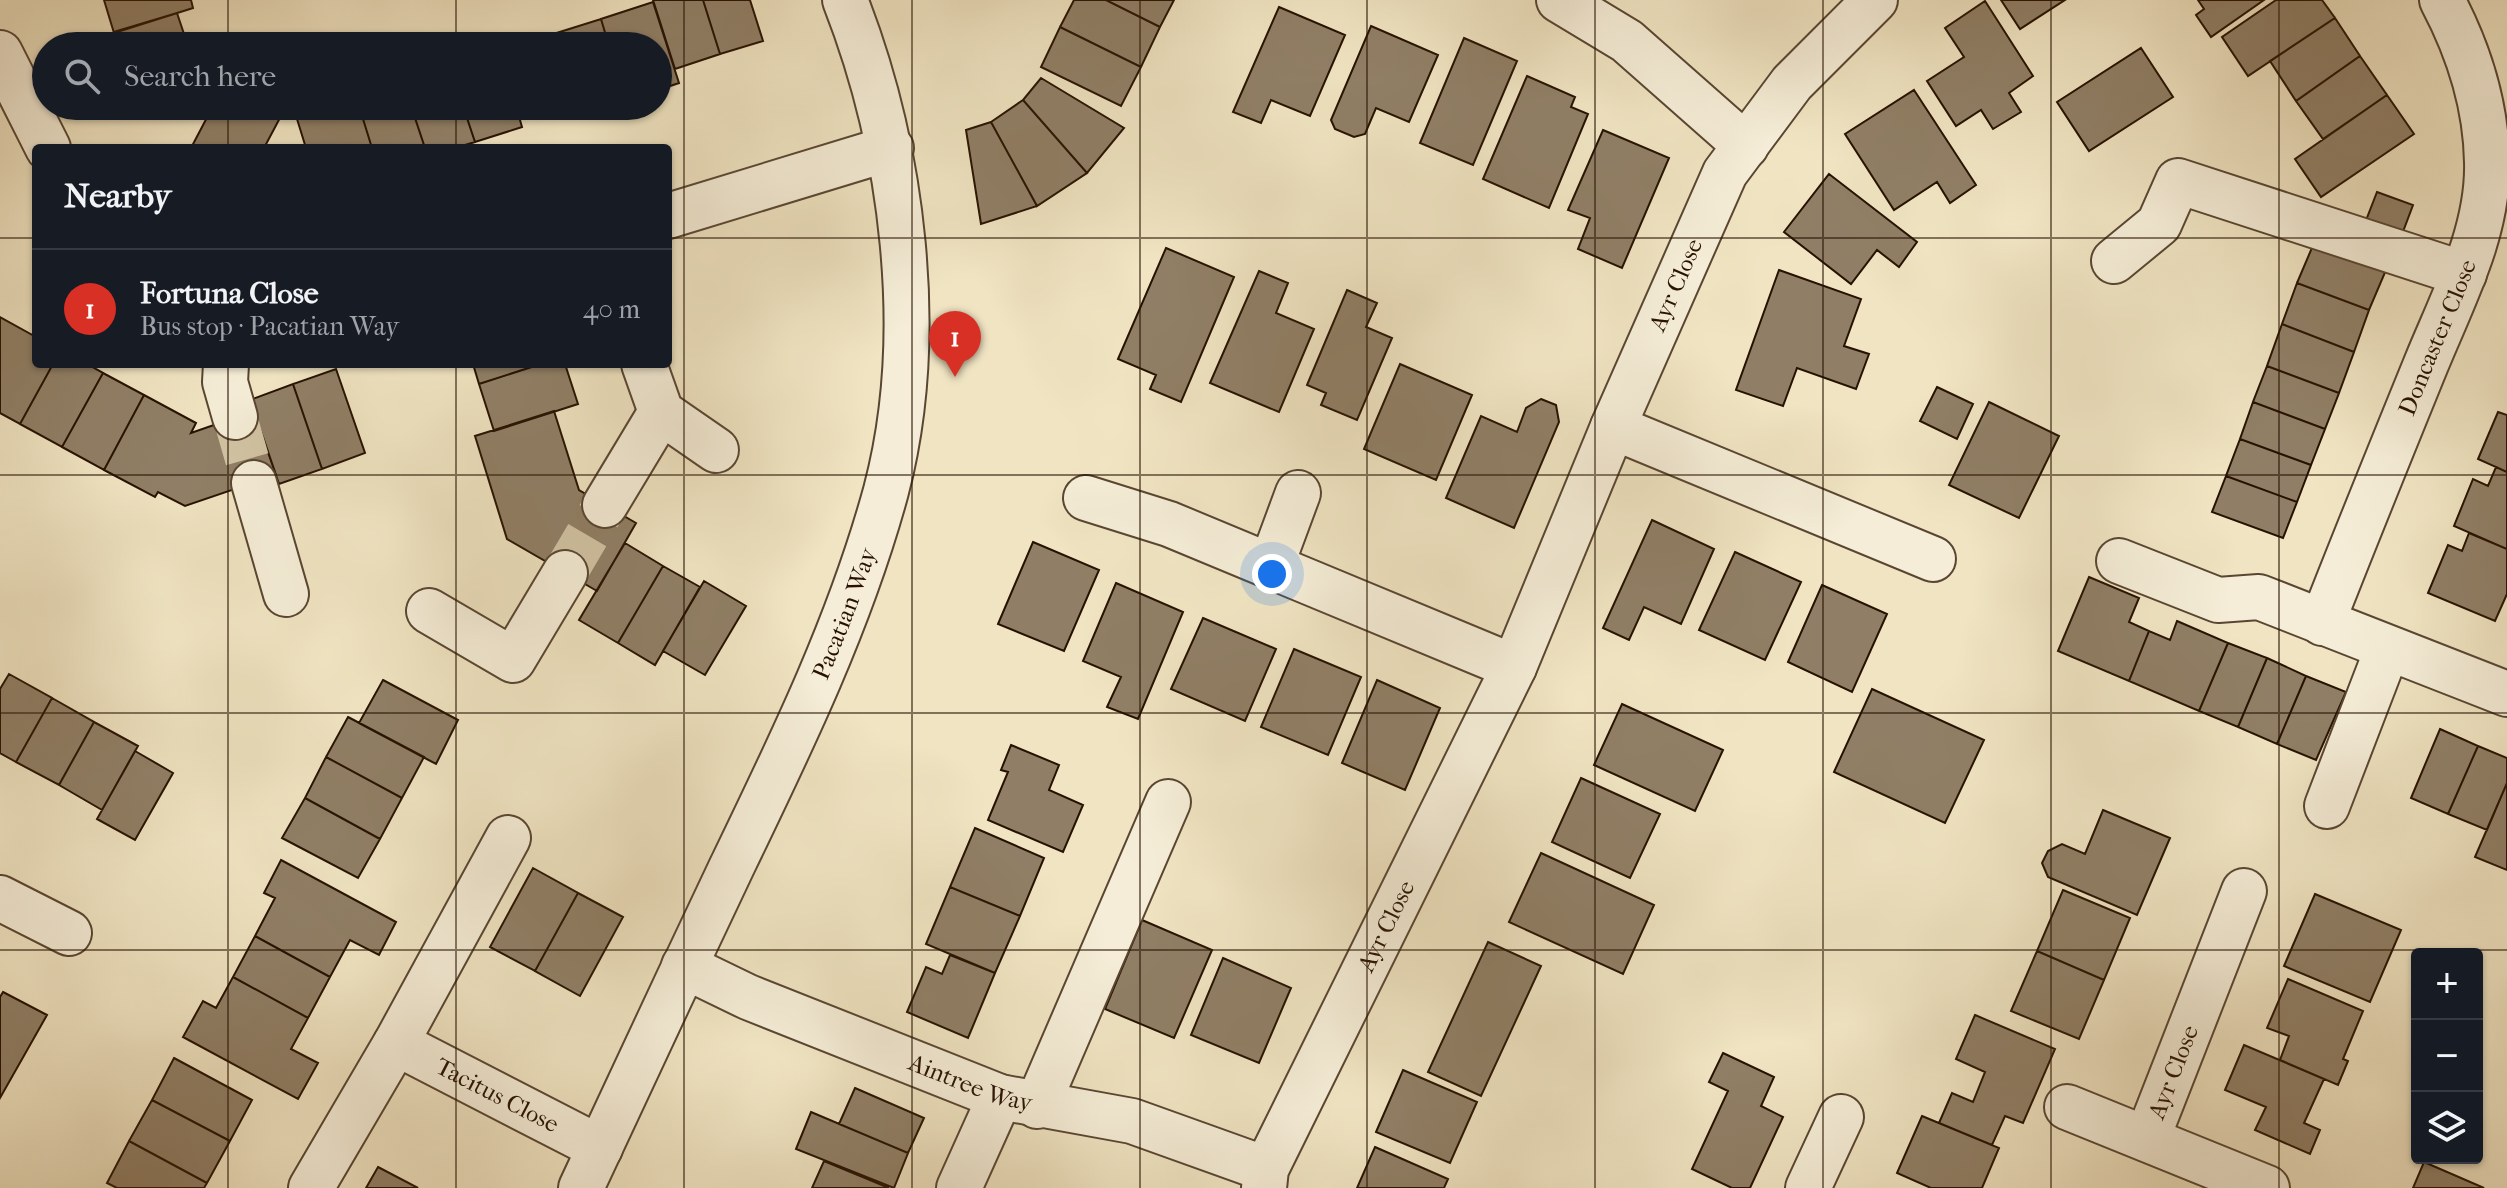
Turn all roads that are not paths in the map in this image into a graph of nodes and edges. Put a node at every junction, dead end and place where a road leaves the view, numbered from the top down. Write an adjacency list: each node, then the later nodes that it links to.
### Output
1 (845, 0): 9 (street, Pacatian Way)
2 (1559, 0): 8 (street)
3 (1875, 0): 8 (street, Ayr Close)
4 (2442, 0): 6 (street, Doncaster Close)
5 (0, 53): 7 (street)
6 (2495, 132): 12 (street, Doncaster Close)
7 (45, 144)
8 (1746, 146): 17 (street, Ayr Close)
9 (891, 148): 10 (street); 39 (street, Pacatian Way)
10 (672, 215)
11 (2114, 261): 12 (street)
12 (2464, 274): 29 (street, Doncaster Close)
13 (226, 368): 16 (street)
14 (645, 368): 15 (street)
15 (661, 412): 18 (street); 22 (street)
16 (235, 417)
17 (1613, 427): 23 (street); 31 (street, Ayr Close)
18 (716, 450)
19 (254, 483): 27 (street)
20 (1298, 493): 25 (street)
21 (1086, 498): 25 (street)
22 (605, 505)
23 (1933, 559)
24 (2119, 561): 29 (street)
25 (1271, 566): 31 (street)
26 (565, 573): 28 (street)
27 (286, 594)
28 (429, 611)
29 (2322, 623): 30 (street)
30 (2387, 650): 32 (street); 34 (street)
31 (1514, 667): 46 (street, Ayr Close)
32 (2507, 694)
33 (1168, 802): 41 (street)
34 (2327, 806)
35 (508, 838): 40 (street)
36 (2244, 891): 44 (street, Ayr Close)
37 (0, 898): 38 (street)
38 (69, 933)
39 (684, 966): 41 (street, Aintree Way); 45 (street, Pacatian Way)
40 (396, 1043): 45 (street, Tacitus Close); 47 (street)
41 (1019, 1102): 46 (street, Aintree Way); 49 (street)
42 (2067, 1107): 44 (street, Ayr Close)
43 (1841, 1117): 50 (street)
44 (2147, 1139): 51 (street, Ayr Close)
45 (600, 1148): 48 (street, Pacatian Way)
46 (1265, 1178)
47 (311, 1188)
48 (581, 1188)
49 (959, 1188)
50 (1808, 1188)
51 (2267, 1188)

